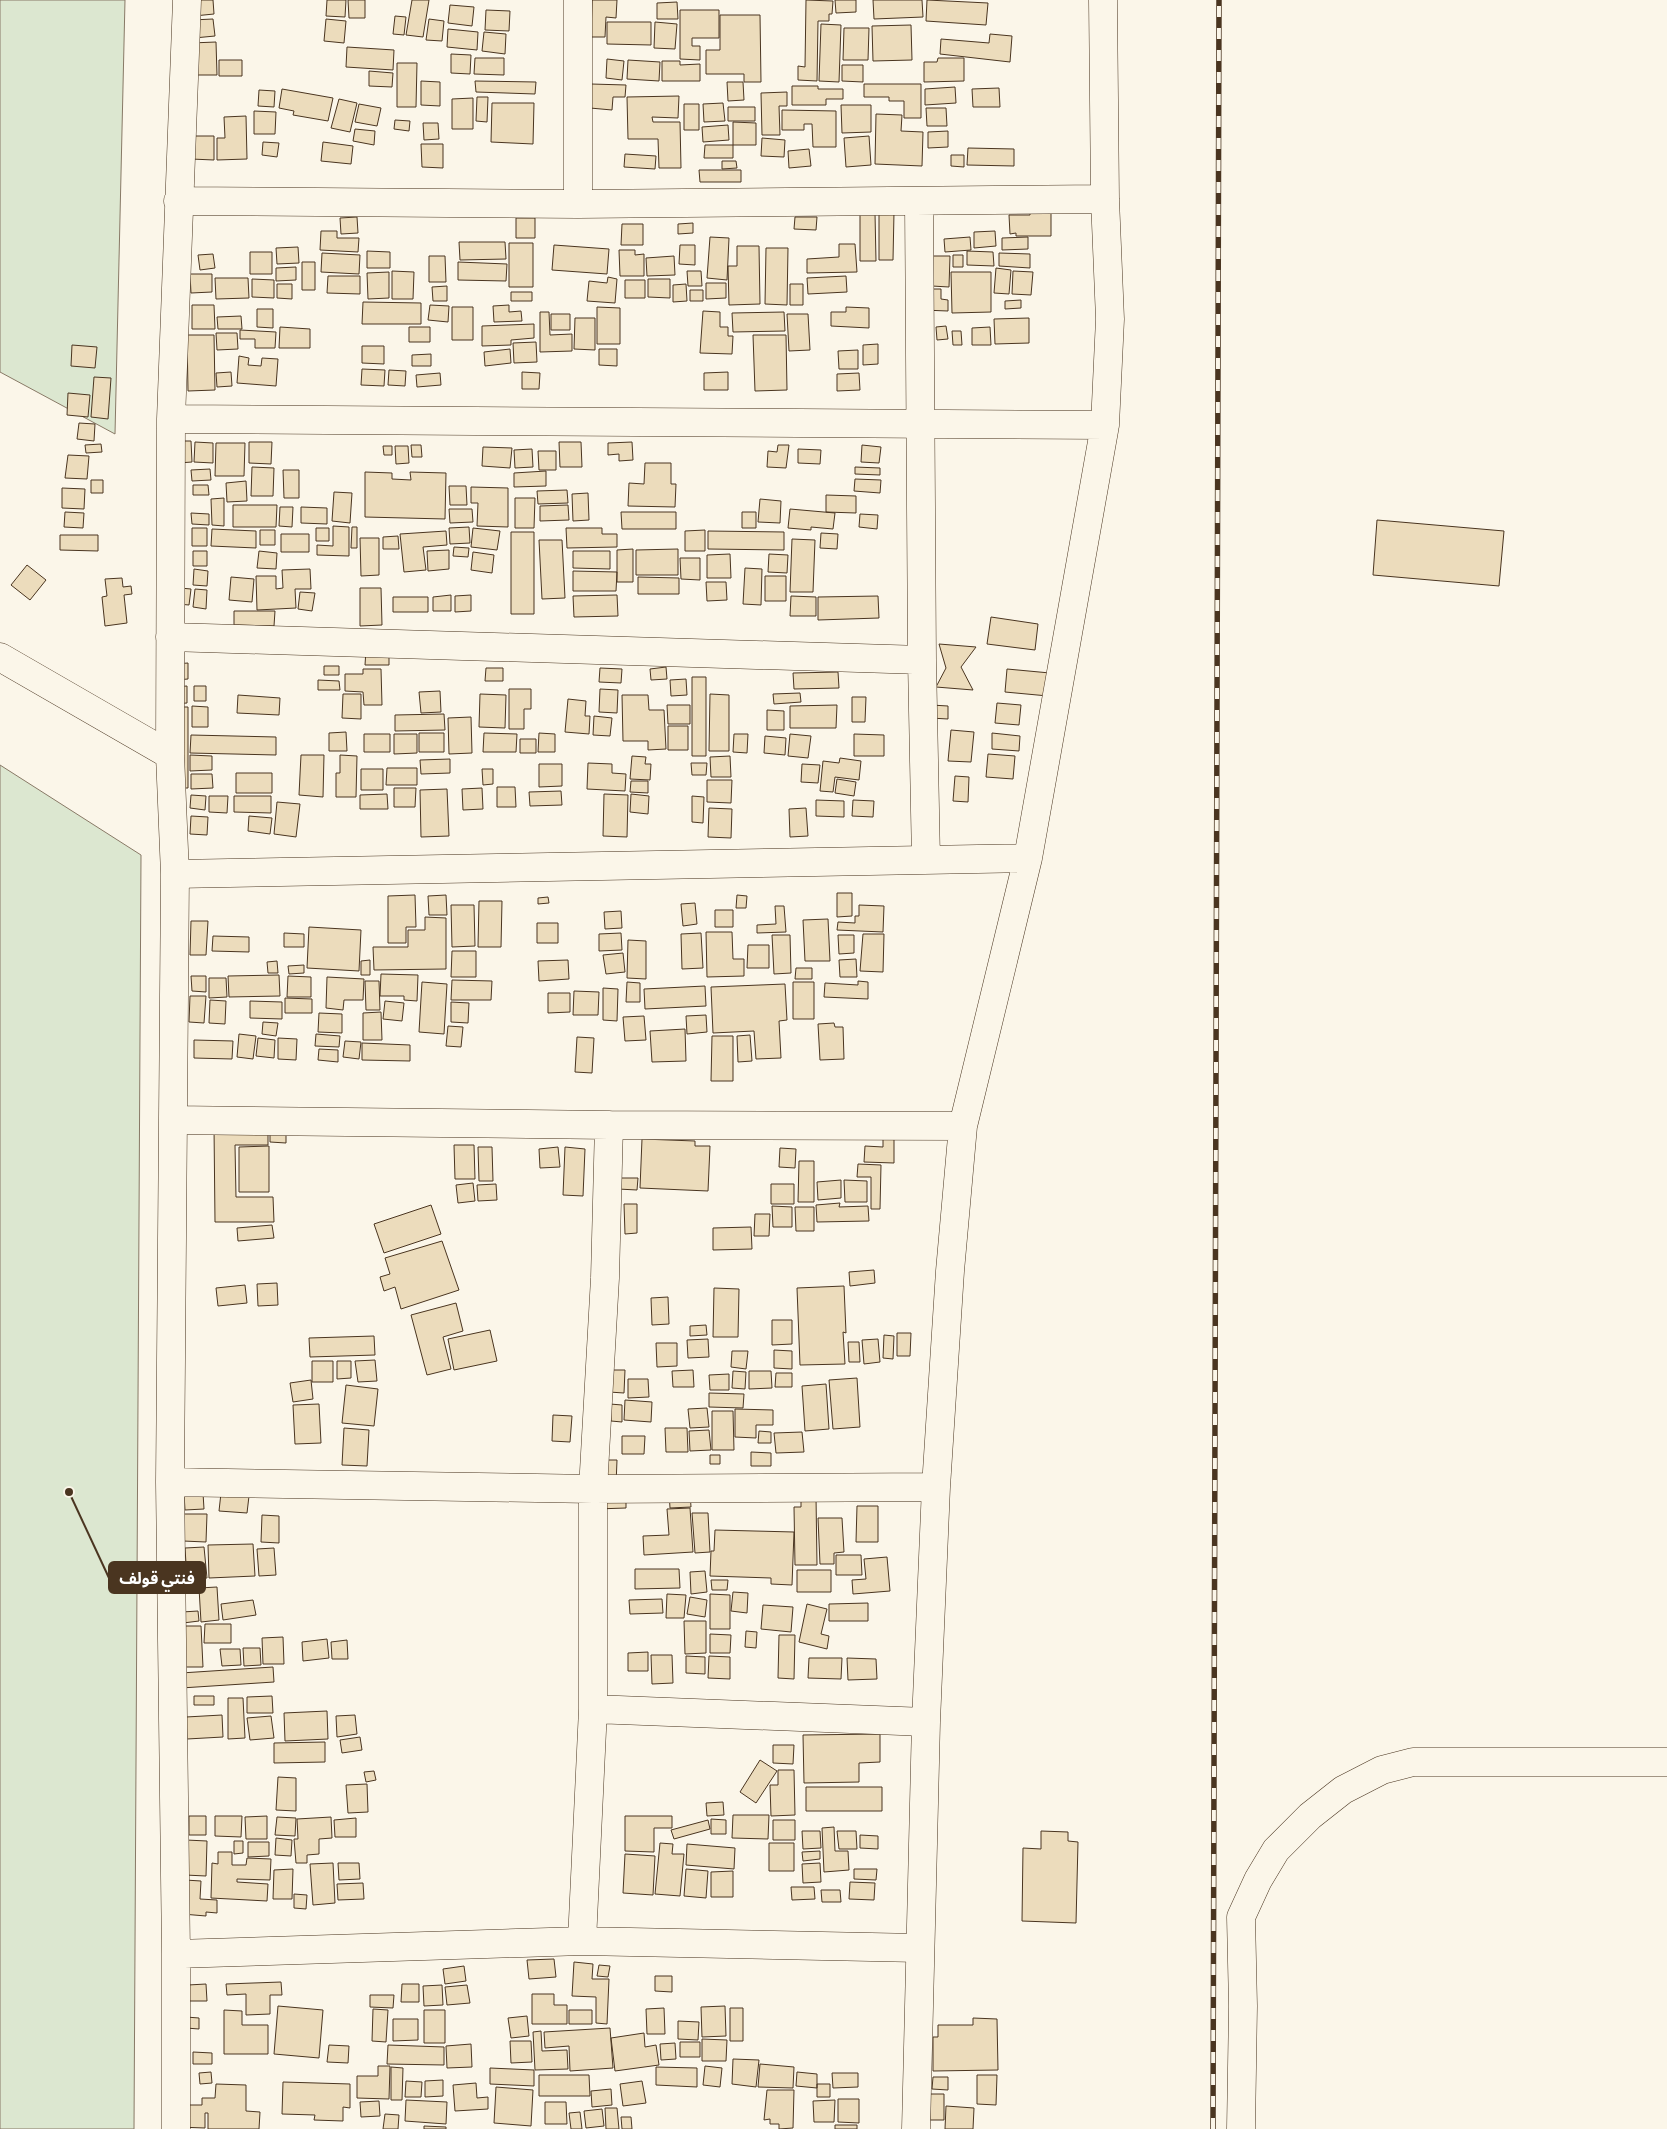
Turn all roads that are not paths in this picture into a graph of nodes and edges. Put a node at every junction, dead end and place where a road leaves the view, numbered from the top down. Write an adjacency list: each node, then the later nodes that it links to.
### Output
1 (187, 0): 5 (street)
2 (578, 0): 7 (street)
3 (1103, 0): 4 (street)
4 (1105, 199): 6 (street); 10 (street)
5 (178, 201): 7 (street); 8 (street)
6 (919, 201): 7 (street); 9 (street)
7 (578, 204)
8 (171, 419): 9 (street); 11 (street)
9 (921, 423): 10 (street); 13 (street)
10 (1105, 425): 15 (street)
11 (170, 637): 13 (street); 14 (street)
12 (0, 657): 14 (street)
13 (922, 660): 16 (street)
14 (170, 755): 17 (street)
15 (1028, 858): 16 (street); 20 (street)
16 (926, 860): 17 (street)
17 (175, 874): 18 (street)
18 (173, 1120): 19 (street); 21 (street)
19 (609, 1125): 20 (street); 23 (street)
20 (963, 1126): 22 (street)
21 (170, 1482): 23 (street); 29 (street)
22 (936, 1487): 23 (street); 25 (street)
23 (593, 1489): 24 (street)
24 (593, 1709): 25 (street); 27 (street)
25 (926, 1722): 28 (street)
26 (1667, 1762): 32 (street)
27 (582, 1941): 28 (street); 29 (street)
28 (919, 1948): 31 (street)
29 (176, 1954): 30 (street)
30 (176, 2129)
31 (916, 2129)
32 (1241, 2129)

